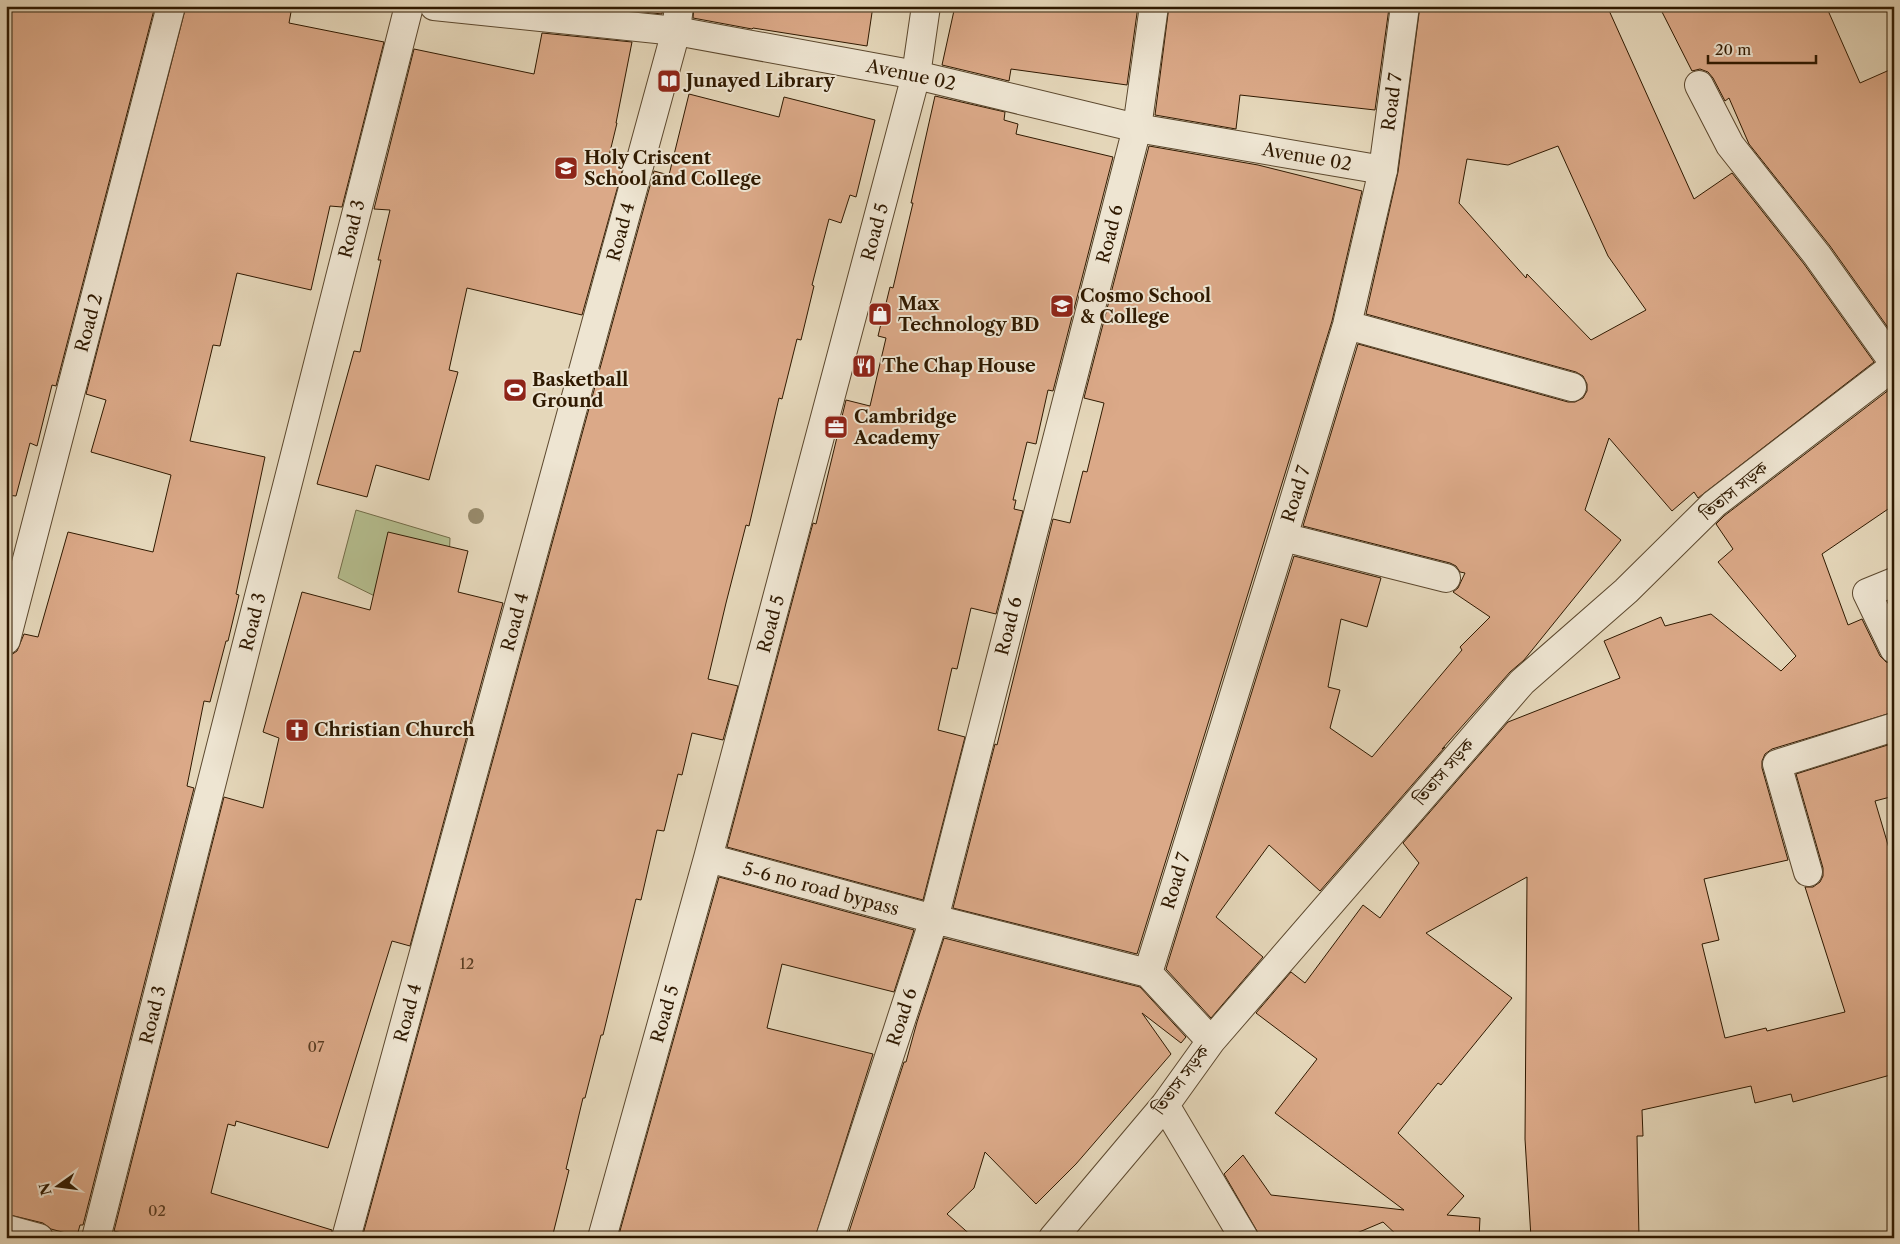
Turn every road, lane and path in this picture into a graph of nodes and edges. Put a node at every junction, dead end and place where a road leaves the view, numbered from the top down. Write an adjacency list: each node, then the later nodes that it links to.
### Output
1 (171, 6): 18 (street, Road 2)
2 (409, 6): 29 (street, Road 3)
3 (434, 6): 7 (street, Avenue 02)
4 (926, 6): 8 (street, Road 5)
5 (1154, 6): 10 (street, Road 6)
6 (1405, 6): 11 (street, Road 7)
7 (678, 19): 8 (street, Avenue 02); 30 (street, Road 4)
8 (916, 75): 10 (street, Avenue 02); 21 (street, Road 5)
9 (1699, 85): 13 (street)
10 (1137, 128): 11 (street, Avenue 02); 23 (street, Road 6)
11 (1383, 170): 12 (street, Road 7)
12 (1347, 325): 14 (street); 15 (street, Road 7)
13 (1894, 364): 25 (street, তিতাস সড়ক)
14 (1572, 387)
15 (1283, 538): 16 (street); 24 (street, Road 7)
16 (1446, 578)
17 (1894, 582): 19 (street)
18 (6, 640)
19 (1894, 649)
20 (1894, 727): 22 (street)
21 (708, 858): 23 (street, 5-6 no road bypass); 31 (street, Road 5)
22 (1808, 872)
23 (934, 919): 24 (street, 5-6 no road bypass); 32 (street, Road 6)
24 (1148, 973): 25 (street)
25 (1211, 1041): 26 (street, তিতাস সড়ক)
26 (1165, 1105): 33 (street, তিতাস সড়ক); 34 (street)
27 (6, 1229): 28 (street)
28 (39, 1238)
29 (96, 1238)
30 (346, 1238)
31 (602, 1238)
32 (830, 1238)
33 (1053, 1238)
34 (1244, 1238)

